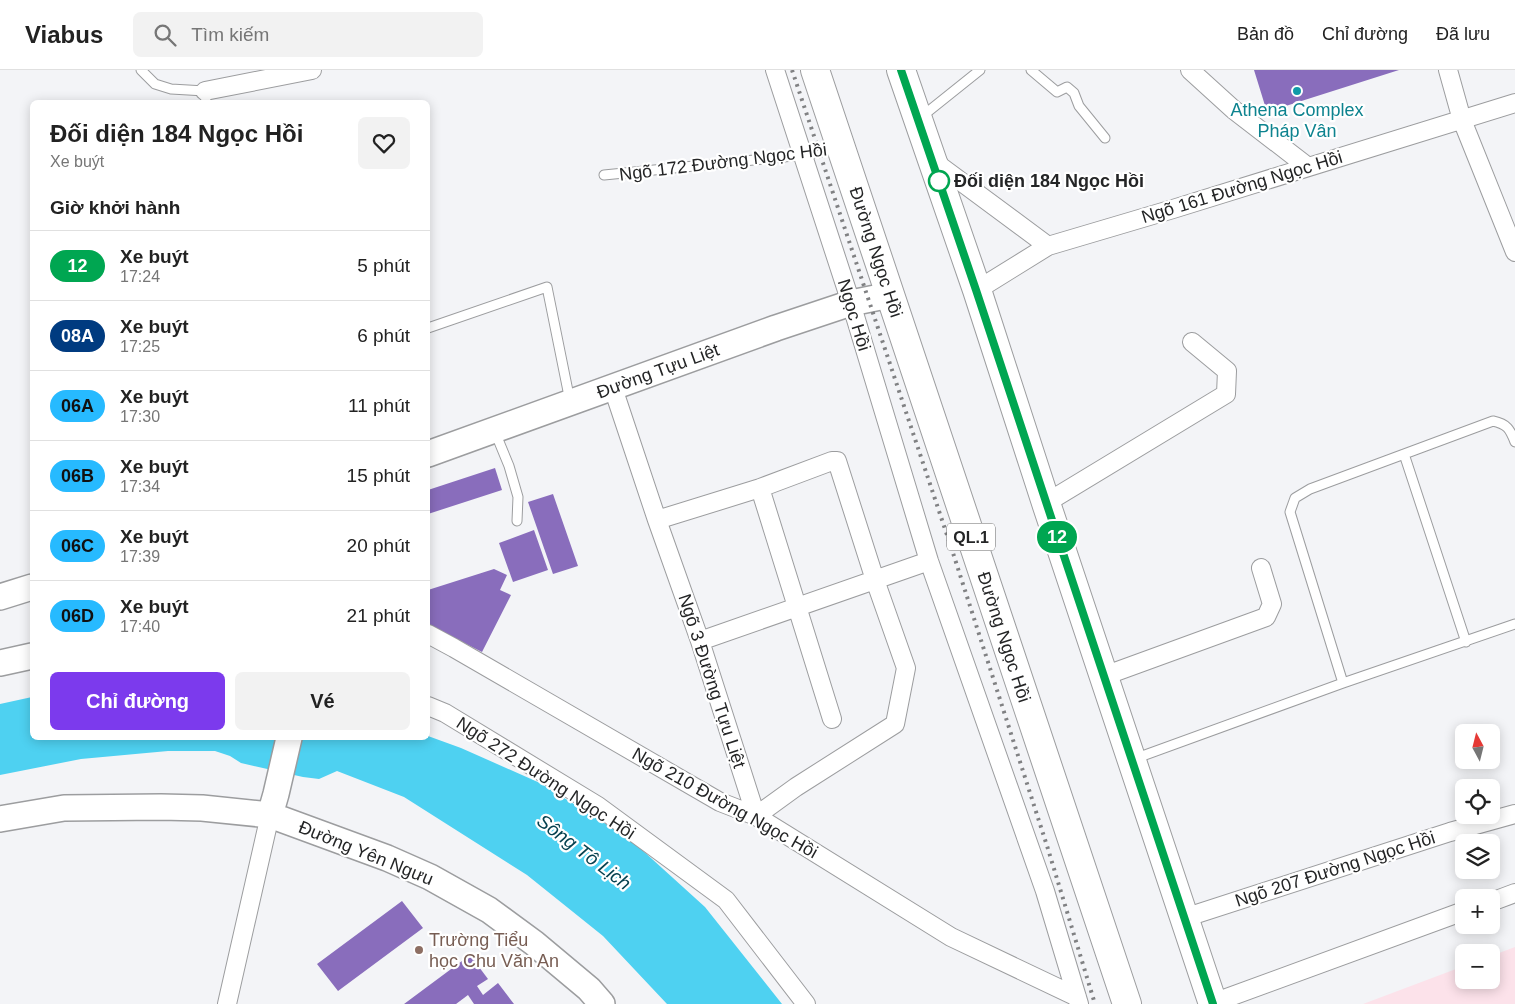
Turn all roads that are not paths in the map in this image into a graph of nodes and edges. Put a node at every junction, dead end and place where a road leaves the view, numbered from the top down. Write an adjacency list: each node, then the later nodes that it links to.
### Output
1 (141, 70): 10 (lane)
2 (312, 70): 10 (street)
3 (775, 70): 16 (street, Ngọc Hồi)
4 (815, 70): 15 (highway, Đường Ngọc Hồi / QL.1)
5 (901, 70): 13 (highway)
6 (980, 70): 13 (lane)
7 (1031, 70): 14 (lane)
8 (1190, 70): 17 (street)
9 (1448, 70): 12 (street)
10 (205, 96)
11 (1515, 103): 12 (street, Ngõ 161 Đường Ngọc Hồi)
12 (1462, 120): 17 (street, Ngõ 161 Đường Ngọc Hồi); 20 (street)
13 (921, 128): 19 (street); 21 (highway)
14 (1105, 138)
15 (841, 147): 16 (lane, Ngõ 172 Đường Ngọc Hồi); 22 (highway, Đường Ngọc Hồi / QL.1)
16 (803, 156): 18 (lane, Ngõ 172 Đường Ngọc Hồi); 23 (street, Ngọc Hồi)
17 (1308, 168): 19 (street, Ngõ 161 Đường Ngọc Hồi)
18 (604, 175)
19 (1048, 246): 21 (street, Ngõ 161 Đường Ngọc Hồi)
20 (1515, 252)
21 (976, 290): 33 (highway)
22 (890, 295): 23 (street, Đường Tựu Liệt); 66 (highway, Đường Ngọc Hồi / QL.1)
23 (851, 303): 26 (street, Đường Tựu Liệt); 36 (street, Ngọc Hồi)
24 (430, 327): 27 (lane)
25 (1192, 342): 33 (street)
26 (613, 388): 27 (street, Đường Tựu Liệt); 35 (street, Ngõ 3 Đường Tựu Liệt)
27 (570, 403): 28 (street, Đường Tựu Liệt)
28 (495, 430): 30 (street, Đường Tựu Liệt); 34 (lane)
29 (1515, 442): 31 (lane)
30 (430, 453)
31 (1404, 454): 45 (lane); 49 (lane)
32 (760, 488): 35 (street); 38 (street); 41 (street)
33 (1046, 503): 48 (highway)
34 (517, 520)
35 (657, 520): 44 (street, Ngõ 3 Đường Tựu Liệt)
36 (929, 561): 38 (street); 62 (street, Ngọc Hồi)
37 (1261, 568): 48 (street)
38 (874, 580): 41 (street); 56 (street)
39 (30, 588): 40 (street)
40 (0, 597)
41 (796, 607): 44 (street); 51 (street)
42 (1515, 624): 45 (lane)
43 (430, 635): 56 (street, Ngõ 210 Đường Ngọc Hồi)
44 (700, 641): 56 (street, Ngõ 3 Đường Tựu Liệt)
45 (1466, 642): 49 (lane)
46 (30, 656): 47 (street)
47 (0, 663)
48 (1104, 676): 53 (highway)
49 (1343, 683): 53 (lane)
50 (430, 707): 65 (street, Ngõ 272 Đường Ngọc Hồi)
51 (832, 719)
52 (289, 740): 54 (street)
53 (1132, 760): 61 (highway)
54 (273, 804): 57 (street, Đường Yên Ngưu); 63 (street); 64 (street, Đường Yên Ngưu)
55 (1515, 814): 61 (street, Ngõ 207 Đường Ngọc Hồi)
56 (756, 816): 62 (street, Ngõ 210 Đường Ngọc Hồi)
57 (0, 819)
58 (1515, 893): 59 (street)
59 (1500, 899)
60 (1455, 915): 67 (street)
61 (1184, 918): 67 (highway)
62 (1078, 1001)
63 (227, 1004)
64 (602, 1004)
65 (806, 1004)
66 (1127, 1004)
67 (1213, 1004)

